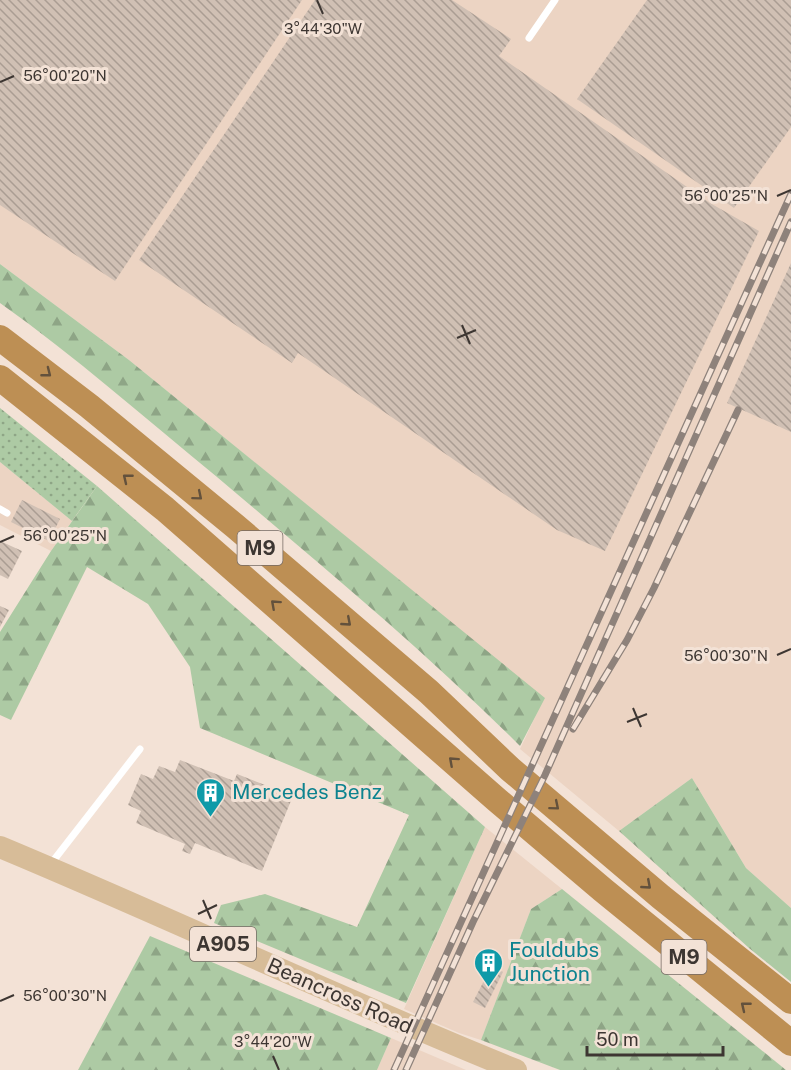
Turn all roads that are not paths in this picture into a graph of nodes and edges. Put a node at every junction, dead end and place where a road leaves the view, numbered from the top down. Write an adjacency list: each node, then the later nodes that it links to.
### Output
1 (555, 0): 2 (lane)
2 (529, 38)
3 (0, 338): 8 (highway, M9, one-way to 8)
4 (0, 378): 9 (highway, M9, one-way to 4)
5 (140, 749): 7 (lane)
6 (0, 847): 7 (main road, Beancross Road / A905)
7 (48, 867): 10 (main road, Beancross Road / A905)
8 (791, 1001)
9 (791, 1043)
10 (516, 1070)

